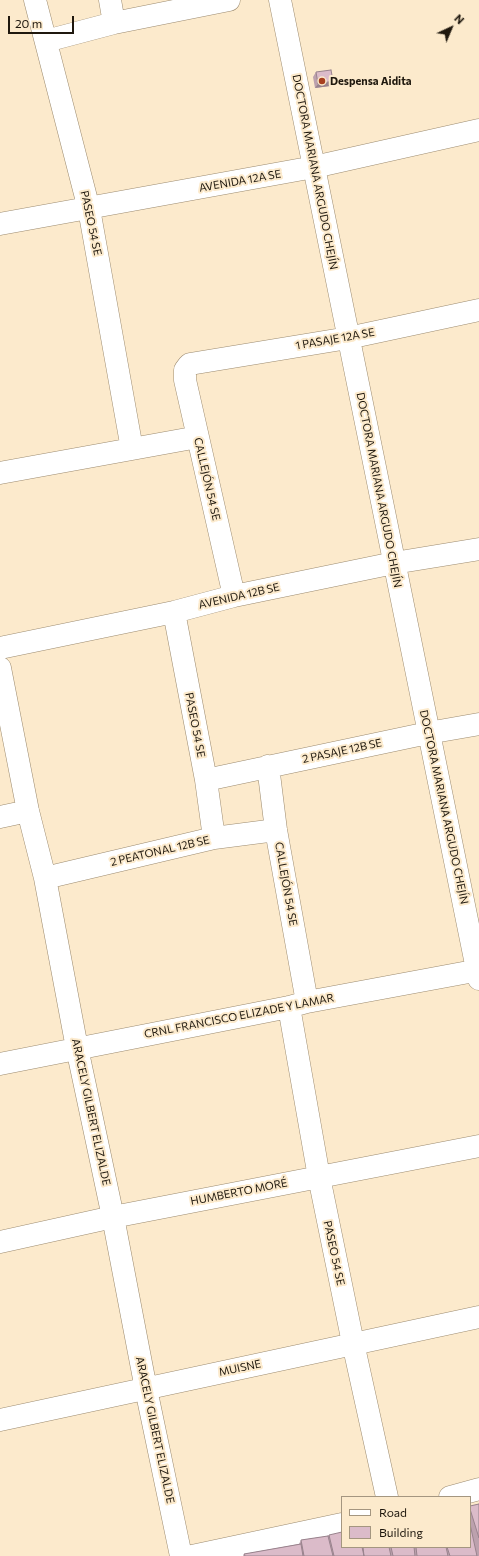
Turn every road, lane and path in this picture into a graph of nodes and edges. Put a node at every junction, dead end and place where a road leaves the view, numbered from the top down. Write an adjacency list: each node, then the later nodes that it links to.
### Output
1 (35, 0): 6 (street, PASEO 54 SE)
2 (110, 0): 5 (street)
3 (229, 0): 5 (street)
4 (280, 0): 8 (street, DOCTORA MARIANA ARGUDO CHEJÍN)
5 (114, 23): 6 (street)
6 (46, 41): 9 (street, PASEO 54 SE)
7 (479, 130): 8 (street, AVENIDA 12A SE)
8 (314, 167): 9 (street, AVENIDA 12A SE); 12 (street, DOCTORA MARIANA ARGUDO CHEJÍN)
9 (89, 209): 10 (street, AVENIDA 12A SE); 15 (street, PASEO 54 SE)
10 (0, 224)
11 (479, 310): 12 (street, 1 PASAJE 12A SE)
12 (348, 338): 13 (street, 1 PASAJE 12A SE); 18 (street, DOCTORA MARIANA ARGUDO CHEJÍN)
13 (190, 364): 14 (street, CALLEJÓN 54 SE)
14 (198, 437): 15 (street); 19 (street, CALLEJÓN 54 SE)
15 (132, 449): 16 (street)
16 (0, 473)
17 (479, 549): 18 (street, AVENIDA 12B SE)
18 (394, 563): 19 (street, AVENIDA 12B SE); 24 (street, DOCTORA MARIANA ARGUDO CHEJÍN)
19 (234, 596): 20 (street, AVENIDA 12B SE)
20 (174, 612): 21 (street, AVENIDA 12B SE); 26 (street, PASEO 54 SE)
21 (0, 648)
22 (0, 668): 27 (street, ARACELY GILBERT ELIZALDE)
23 (479, 724): 24 (street, 2 PASAJE 12B SE)
24 (428, 733): 25 (street, 2 PASAJE 12B SE); 32 (street, DOCTORA MARIANA ARGUDO CHEJÍN)
25 (268, 766): 26 (street, 2 PASAJE 12B SE); 29 (street, CALLEJÓN 54 SE)
26 (206, 780): 30 (street, PASEO 54 SE)
27 (28, 811): 28 (street); 31 (street, ARACELY GILBERT ELIZALDE)
28 (0, 817)
29 (276, 830): 30 (street, 2 PEATONAL 12B SE); 33 (street, CALLEJÓN 54 SE)
30 (214, 838): 31 (street, 2 PEATONAL 12B SE)
31 (45, 878): 34 (street, ARACELY GILBERT ELIZALDE)
32 (478, 973): 33 (street, CRNL FRANCISCO ELIZADE Y LAMAR)
33 (298, 1005): 34 (street, CRNL FRANCISCO ELIZADE Y LAMAR); 37 (street, PASEO 54 SE)
34 (77, 1048): 35 (street, CRNL FRANCISCO ELIZADE Y LAMAR); 38 (street, ARACELY GILBERT ELIZALDE)
35 (0, 1064)
36 (479, 1146): 37 (street, HUMBERTO MORÉ)
37 (319, 1177): 38 (street, HUMBERTO MORÉ); 41 (street, PASEO 54 SE)
38 (113, 1217): 39 (street, HUMBERTO MORÉ); 42 (street, ARACELY GILBERT ELIZALDE)
39 (0, 1242)
40 (479, 1317): 41 (street, MUISNE)
41 (353, 1344): 42 (street, MUISNE); 45 (street, PASEO 54 SE)
42 (146, 1389): 43 (street, MUISNE); 48 (street, ARACELY GILBERT ELIZALDE)
43 (0, 1420)
44 (479, 1489): 46 (street)
45 (387, 1496)
46 (454, 1496)
47 (341, 1524): 49 (street)
48 (181, 1556)
49 (192, 1556)

